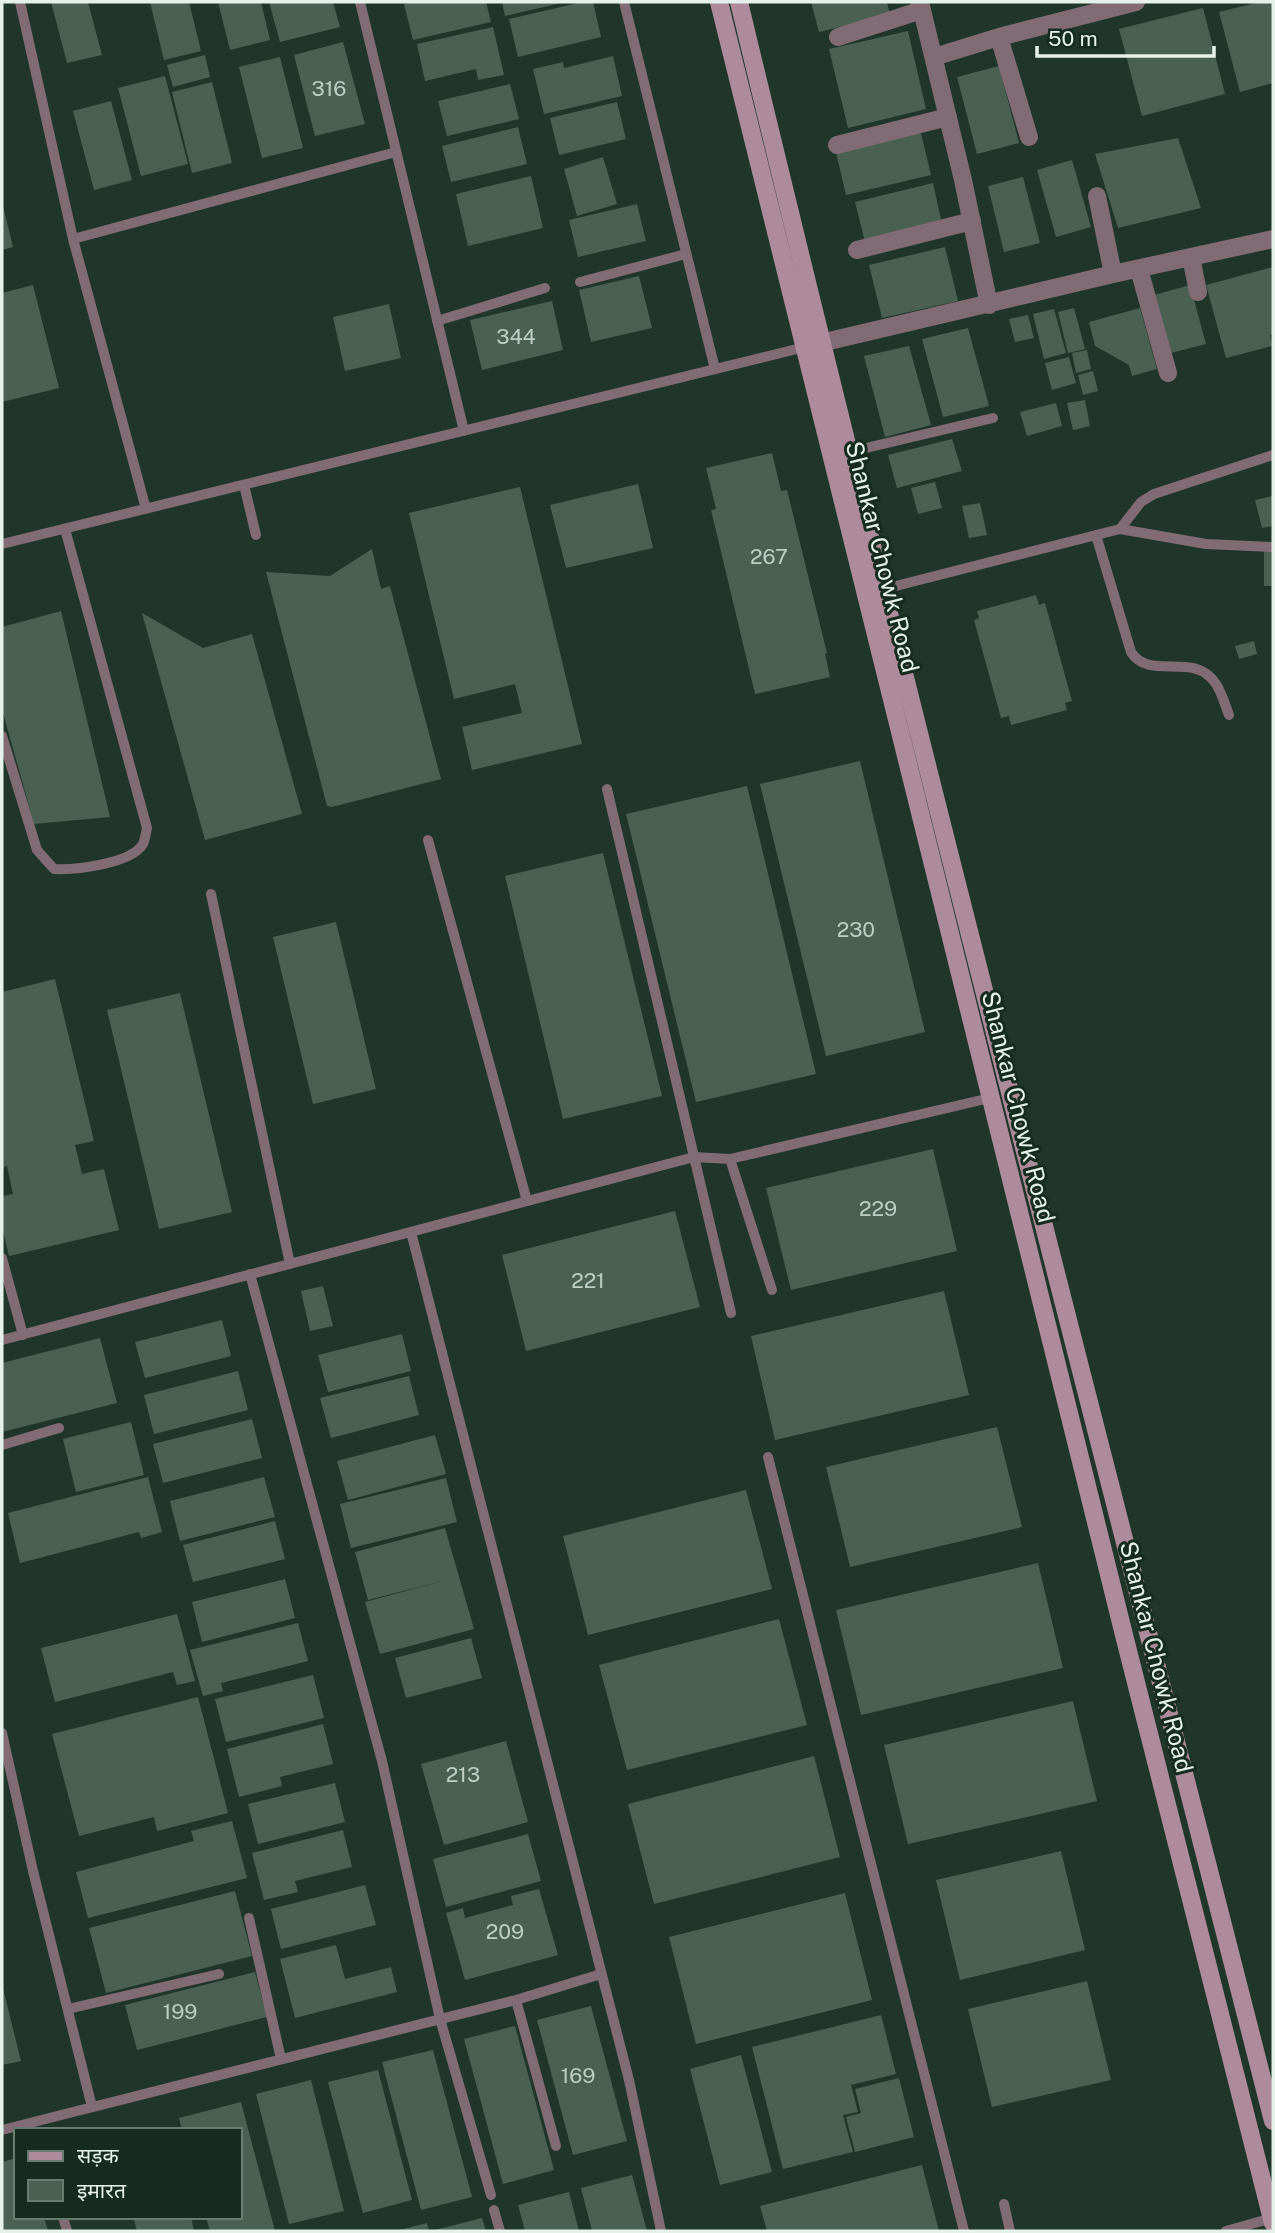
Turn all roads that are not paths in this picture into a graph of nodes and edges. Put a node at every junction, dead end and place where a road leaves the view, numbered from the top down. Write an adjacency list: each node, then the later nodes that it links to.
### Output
1 (20, 2): 17 (lane)
2 (360, 2): 14 (lane)
3 (624, 2): 20 (lane)
4 (719, 2): 29 (main road, Shankar Chowk Road)
5 (739, 2): 29 (main road, Shankar Chowk Road)
6 (1136, 2): 9 (street)
7 (921, 6): 8 (street); 10 (street)
8 (838, 37)
9 (999, 37): 10 (street); 12 (street)
10 (934, 57): 11 (street)
11 (948, 117): 13 (street); 16 (street)
12 (1029, 137)
13 (837, 145)
14 (396, 152): 17 (lane); 28 (lane)
15 (1097, 196): 23 (street)
16 (972, 221): 19 (street); 27 (street)
17 (73, 239): 37 (lane)
18 (1273, 239): 21 (street)
19 (857, 250)
20 (686, 254): 24 (lane); 30 (lane)
21 (1191, 257): 22 (street); 26 (street)
22 (1139, 269): 23 (street); 31 (street)
23 (1113, 274): 27 (street)
24 (580, 282)
25 (545, 288): 28 (lane)
26 (1198, 292)
27 (989, 305): 29 (street)
28 (437, 321): 33 (lane)
29 (813, 345): 30 (lane); 34 (main road, Shankar Chowk Road); 50 (main road, Shankar Chowk Road)
30 (715, 369): 33 (lane)
31 (1168, 373)
32 (993, 418): 34 (lane)
33 (464, 431): 36 (lane)
34 (849, 452): 44 (main road, Shankar Chowk Road)
35 (1273, 455): 39 (lane)
36 (244, 485): 37 (lane); 40 (lane)
37 (146, 509): 38 (lane)
38 (65, 529): 42 (lane); 46 (lane)
39 (1120, 529): 41 (lane); 43 (lane)
40 (256, 535)
41 (1096, 535): 44 (lane); 45 (lane)
42 (2, 544)
43 (1273, 547)
44 (884, 589): 74 (main road, Shankar Chowk Road)
45 (1229, 715)
46 (2, 736)
47 (607, 789): 51 (lane)
48 (428, 840): 53 (lane)
49 (211, 894): 56 (lane)
50 (990, 1098): 52 (lane); 81 (main road, Shankar Chowk Road)
51 (694, 1157): 52 (lane); 53 (lane); 59 (lane)
52 (730, 1159): 58 (lane)
53 (527, 1201): 54 (lane)
54 (411, 1232): 56 (lane); 68 (lane)
55 (2, 1258): 60 (lane)
56 (290, 1264): 57 (lane)
57 (250, 1274): 60 (lane); 71 (lane)
58 (772, 1290)
59 (731, 1313)
60 (23, 1335): 61 (lane)
61 (2, 1340)
62 (59, 1428): 63 (lane)
63 (2, 1445)
64 (768, 1457): 84 (lane)
65 (2, 1733): 70 (lane)
66 (249, 1918): 72 (lane)
67 (219, 1974): 70 (lane)
68 (601, 1975): 69 (lane); 83 (lane)
69 (516, 2000): 71 (lane); 77 (lane)
70 (68, 2008): 73 (lane)
71 (440, 2019): 72 (lane); 78 (lane)
72 (281, 2059): 73 (lane)
73 (92, 2106): 75 (lane)
74 (1273, 2121)
75 (41, 2125): 76 (lane)
76 (18, 2128)
77 (555, 2146)
78 (491, 2195)
79 (1004, 2204): 85 (lane)
80 (494, 2210): 82 (lane)
81 (1273, 2220): 86 (lane)
82 (500, 2231)
83 (662, 2231)
84 (964, 2231)
85 (1010, 2231)
86 (1226, 2231)

